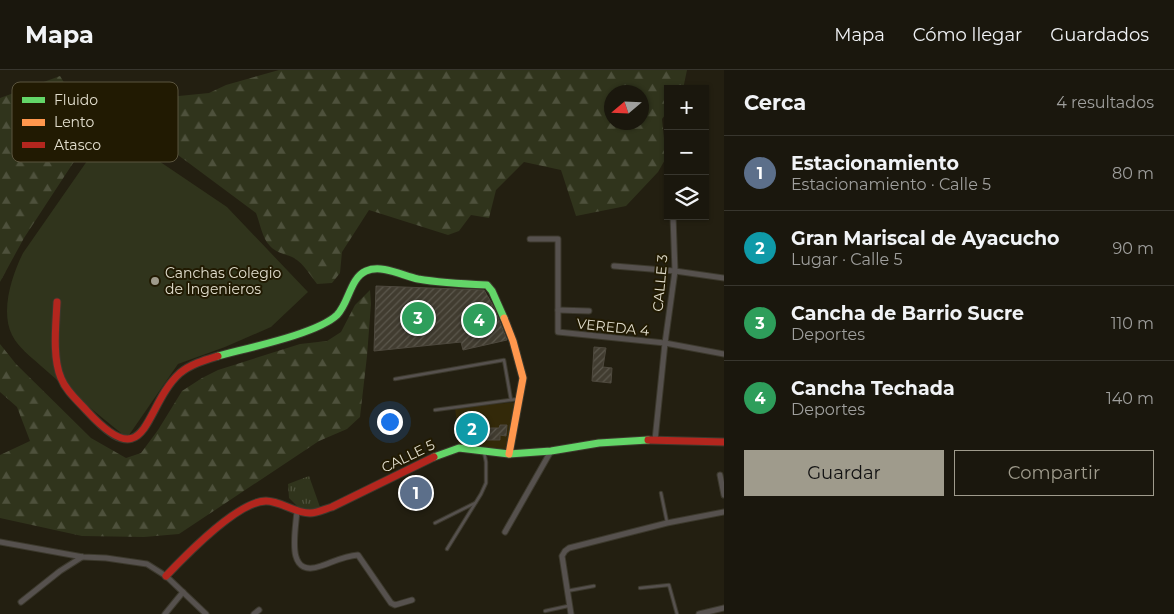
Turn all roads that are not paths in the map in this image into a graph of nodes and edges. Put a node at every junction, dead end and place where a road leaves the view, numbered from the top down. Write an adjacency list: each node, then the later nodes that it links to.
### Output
1 (673, 220): 4 (street, CALLE 3)
2 (530, 239): 7 (street, VEREDA 4)
3 (614, 266): 4 (street)
4 (675, 271): 5 (street); 9 (street, CALLE 3)
5 (724, 278)
6 (57, 302): 12 (street)
7 (558, 310): 8 (street); 9 (street, VEREDA 4)
8 (589, 311)
9 (665, 343): 10 (street, VEREDA 4); 15 (street, CALLE 3)
10 (724, 354)
11 (395, 379): 13 (lane)
12 (520, 399): 13 (lane); 19 (street)
13 (511, 400): 14 (lane)
14 (435, 410)
15 (655, 440): 16 (street, CALLE 5); 17 (street, CALLE 5)
16 (724, 442)
17 (551, 451): 19 (street, CALLE 5); 28 (street)
18 (484, 452): 19 (street, CALLE 5); 23 (lane); 24 (street, CALLE 5)
19 (509, 454)
20 (720, 476): 22 (street)
21 (661, 493): 27 (lane)
22 (724, 495)
23 (476, 502): 26 (lane); 30 (lane)
24 (297, 510): 32 (street, CALLE 5); 37 (street)
25 (724, 512): 27 (street)
26 (435, 523)
27 (668, 523): 35 (street)
28 (505, 532)
29 (0, 542): 31 (street)
30 (447, 549)
31 (83, 557): 32 (street); 38 (street)
32 (166, 576): 36 (street)
33 (594, 586): 35 (lane)
34 (640, 588): 45 (lane)
35 (567, 590): 39 (street)
36 (183, 592): 42 (street); 43 (street)
37 (412, 600)
38 (21, 602)
39 (570, 606): 41 (lane); 44 (street)
40 (724, 608): 46 (street)
41 (546, 611)
42 (164, 614)
43 (206, 614)
44 (571, 614)
45 (677, 614)
46 (699, 614)

